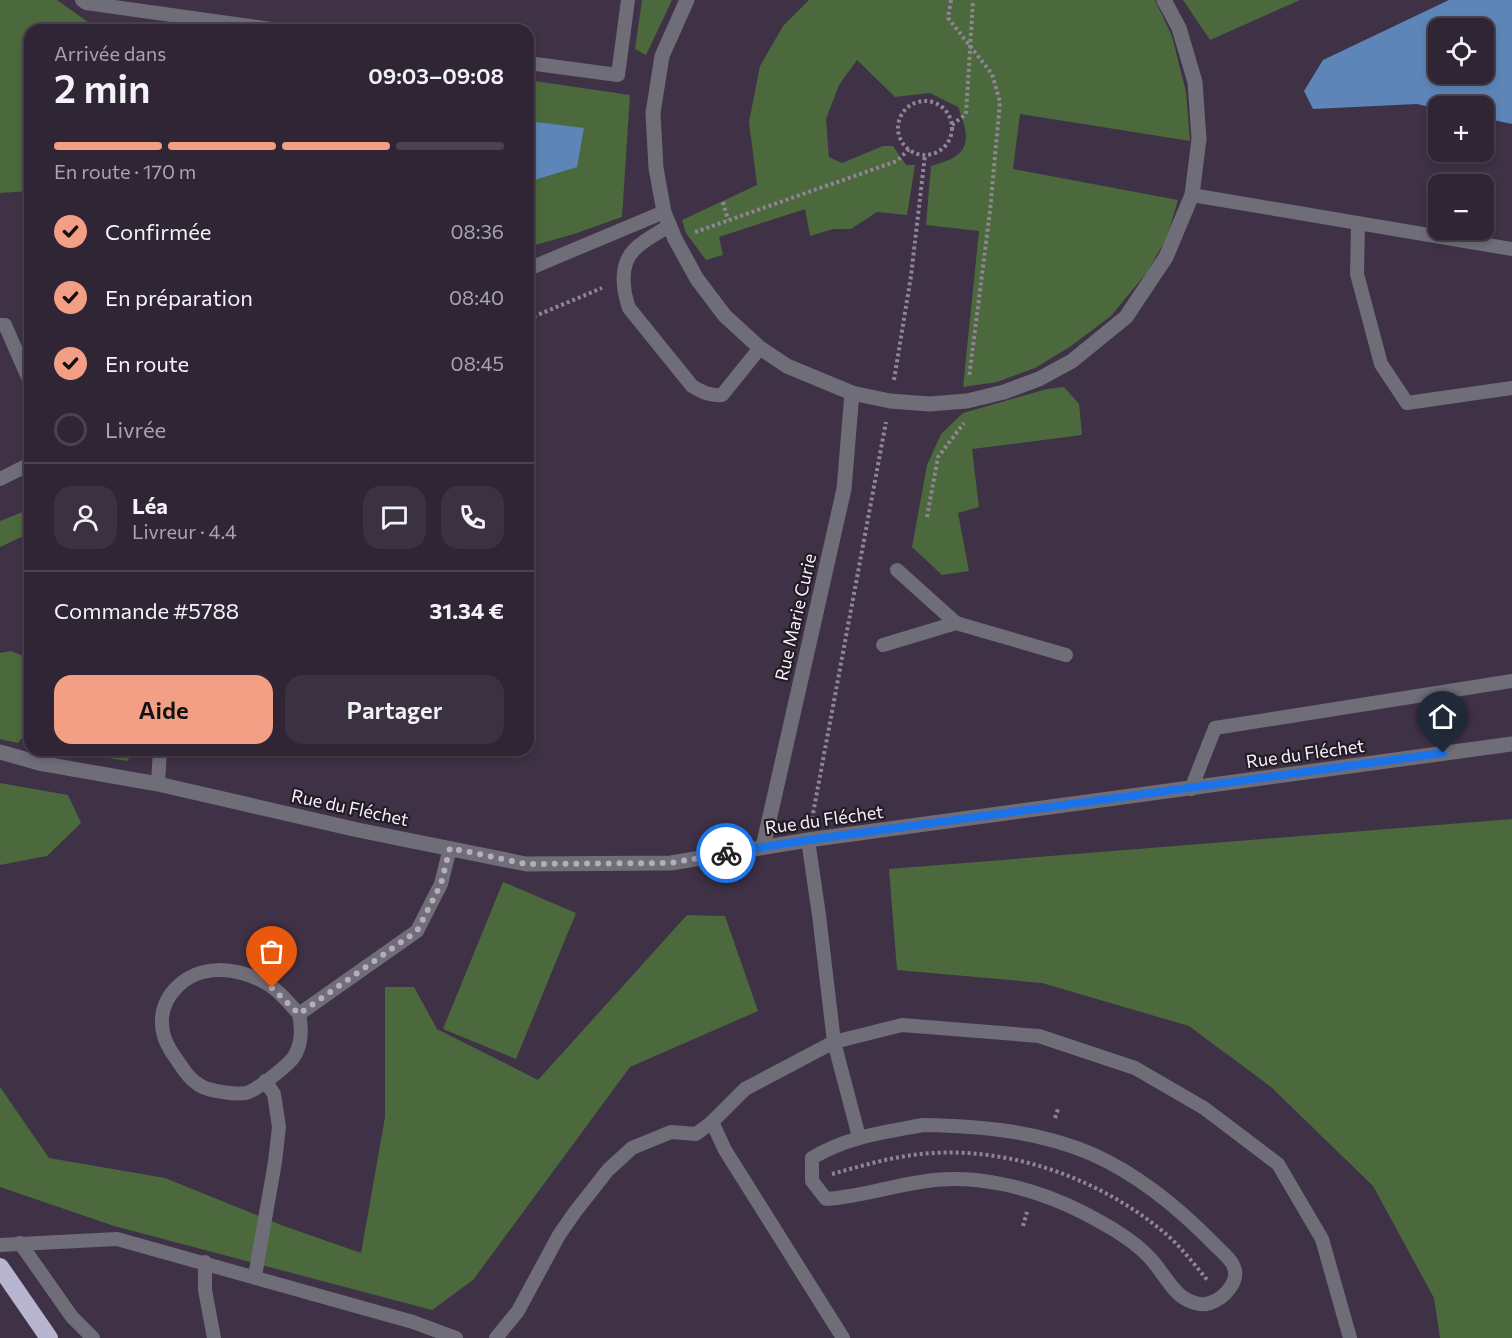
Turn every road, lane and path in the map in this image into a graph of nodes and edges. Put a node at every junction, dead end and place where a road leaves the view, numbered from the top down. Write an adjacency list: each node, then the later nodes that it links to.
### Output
1 (82, 0): 7 (lane)
2 (628, 0): 9 (lane)
3 (687, 0): 17 (street)
4 (951, 0): 8 (path)
5 (973, 0): 8 (path)
6 (1164, 0): 13 (street)
7 (233, 24)
8 (970, 45): 10 (path); 28 (path)
9 (534, 64)
10 (952, 125): 11 (path); 12 (path)
11 (909, 149): 12 (path); 15 (path)
12 (925, 155): 27 (path)
13 (1192, 195): 16 (lane); 28 (street)
14 (723, 202): 15 (path)
15 (728, 220): 17 (path)
16 (1358, 223): 18 (lane); 25 (lane)
17 (669, 226): 19 (lane); 20 (lane); 23 (street)
18 (1512, 249)
19 (534, 267)
20 (624, 279): 21 (path); 23 (lane)
21 (534, 316)
22 (0, 325): 24 (lane)
23 (760, 348): 26 (street)
24 (24, 368)
25 (1512, 388)
26 (852, 393): 27 (street); 45 (street, Rue Marie Curie)
27 (890, 401): 28 (street); 44 (path)
28 (967, 401): 31 (path)
29 (24, 468): 30 (lane)
30 (0, 479)
31 (927, 517)
32 (897, 570): 33 (lane)
33 (956, 622): 34 (lane); 35 (lane)
34 (883, 645)
35 (1066, 656)
36 (1512, 681): 43 (lane)
37 (1512, 744): 43 (street, Rue du Fléchet)
38 (0, 752): 41 (street, Rue du Fléchet)
39 (160, 756): 42 (lane)
40 (0, 762): 41 (street, Rue du Fléchet)
41 (39, 763): 42 (street, Rue du Fléchet)
42 (158, 784): 46 (street, Rue du Fléchet)
43 (1191, 789): 44 (street, Rue du Fléchet)
44 (808, 840): 45 (street, Rue du Fléchet); 48 (lane)
45 (763, 847): 46 (street, Rue du Fléchet)
46 (450, 848): 47 (lane)
47 (299, 1014): 49 (lane); 49 (lane)
48 (834, 1042): 51 (lane); 52 (lane); 67 (lane)
49 (266, 1081): 60 (lane)
50 (1058, 1109): 53 (path)
51 (712, 1122): 65 (lane); 66 (lane)
52 (859, 1137): 53 (lane); 54 (lane)
53 (1049, 1139): 54 (path); 54 (lane)
54 (1033, 1193): 55 (path)
55 (1023, 1226)
56 (20, 1244): 57 (lane); 58 (lane); 62 (lane)
57 (0, 1245)
58 (205, 1262): 60 (lane); 63 (lane)
59 (0, 1267): 61 (highway)
60 (255, 1276): 64 (lane)
61 (49, 1338)
62 (93, 1338)
63 (214, 1338)
64 (456, 1338)
65 (496, 1338)
66 (843, 1338)
67 (1350, 1338)

